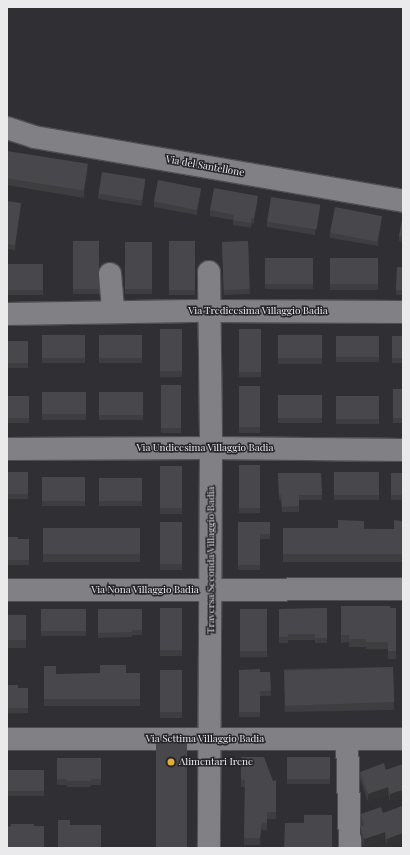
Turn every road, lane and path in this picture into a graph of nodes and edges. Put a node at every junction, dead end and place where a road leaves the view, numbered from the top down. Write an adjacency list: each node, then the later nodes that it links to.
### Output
1 (7, 128): 2 (street, Via del Santellone)
2 (403, 201)
3 (208, 272): 5 (street, Traversa Seconda Villaggio Badia)
4 (110, 274): 6 (street)
5 (208, 311): 6 (street, Via Tredicesima Villaggio Badia); 7 (street, Via Tredicesima Villaggio Badia); 9 (street, Traversa Seconda Villaggio Badia)
6 (113, 312): 8 (street, Via Tredicesima Villaggio Badia)
7 (403, 312)
8 (7, 314)
9 (211, 448): 10 (street, Via Undicesima Villaggio Badia); 11 (street, Via Undicesima Villaggio Badia); 14 (street, Traversa Seconda Villaggio Badia)
10 (7, 449)
11 (403, 450)
12 (403, 589): 14 (street, Via Nona Villaggio Badia)
13 (7, 590): 14 (street, Via Nona Villaggio Badia)
14 (210, 590): 16 (street, Traversa Seconda Villaggio Badia)
15 (7, 739): 16 (street, Via Settima Villaggio Badia)
16 (210, 739): 17 (street, Via Settima Villaggio Badia); 19 (street, Traversa Seconda Villaggio Badia)
17 (348, 739): 18 (street, Via Settima Villaggio Badia); 20 (street)
18 (403, 739)
19 (209, 848)
20 (350, 848)

